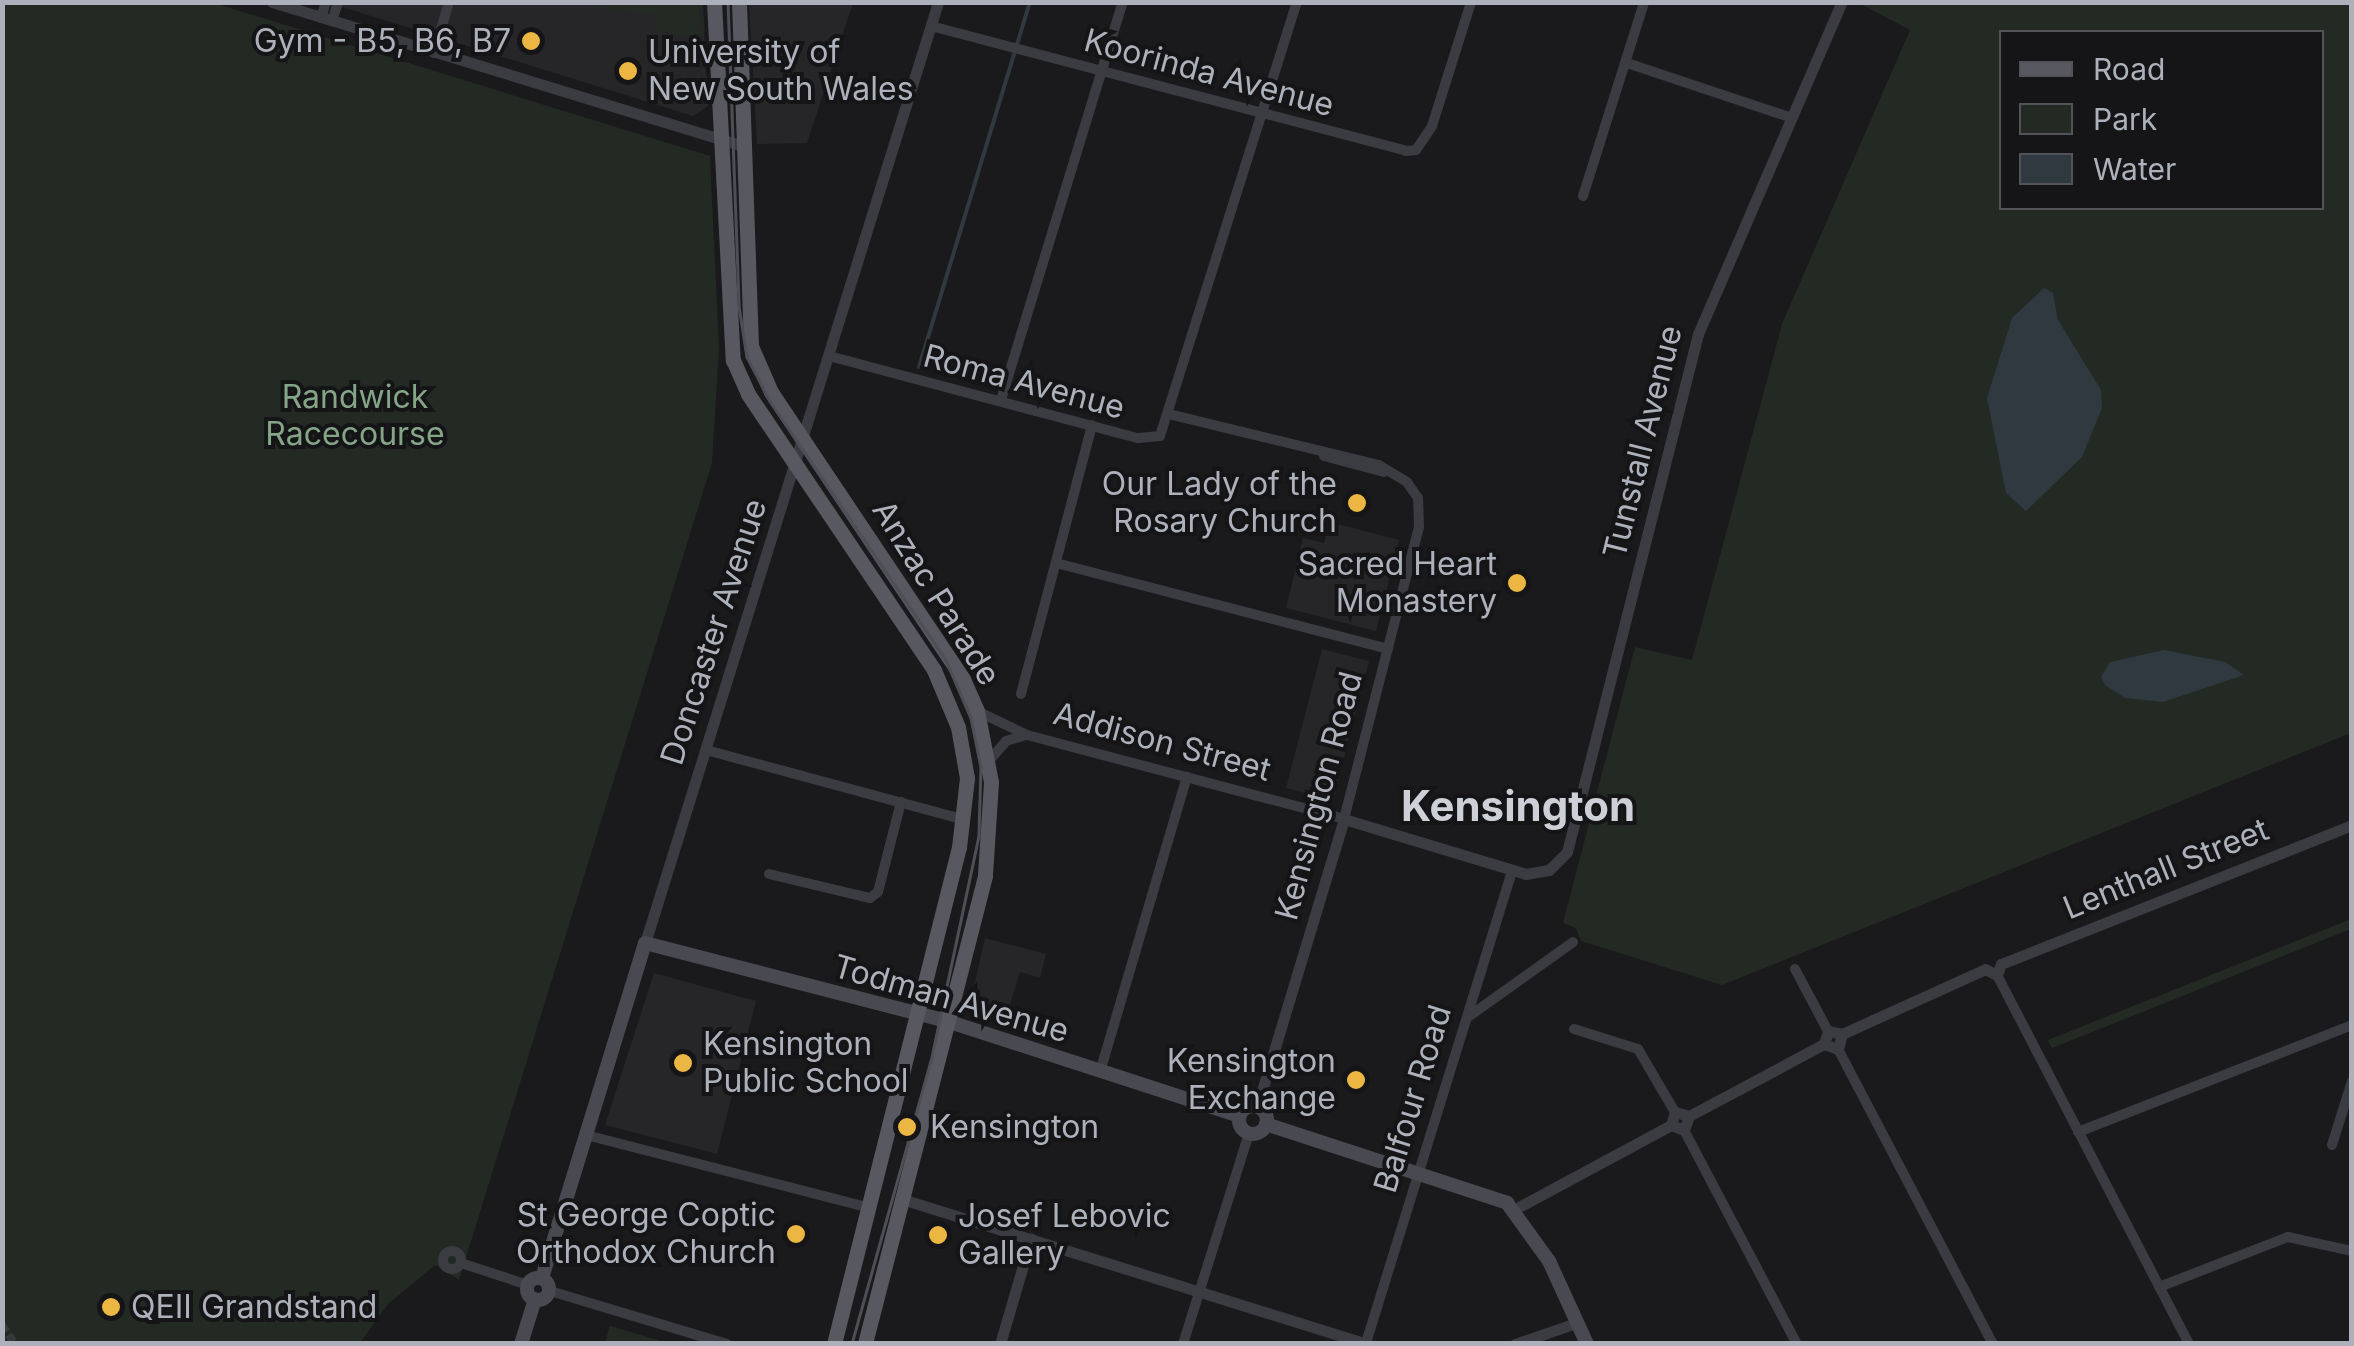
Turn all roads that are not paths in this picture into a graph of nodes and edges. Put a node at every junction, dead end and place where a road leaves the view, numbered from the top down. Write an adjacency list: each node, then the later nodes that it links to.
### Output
1 (272, 2): 13 (street)
2 (326, 2): 13 (street)
3 (338, 2): 13 (street)
4 (449, 2): 15 (street)
5 (714, 2): 20 (main road, Anzac Parade)
6 (739, 2): 21 (main road, Anzac Parade)
7 (938, 2): 14 (street, Doncaster Avenue)
8 (1123, 2): 17 (street)
9 (1296, 2): 18 (street)
10 (1471, 2): 18 (street, Koorinda Avenue)
11 (1644, 2): 16 (street)
12 (1842, 2): 19 (street, Tunstall Avenue)
13 (327, 19): 15 (street)
14 (931, 26): 17 (street, Koorinda Avenue); 23 (street, Doncaster Avenue)
15 (434, 53): 20 (street)
16 (1627, 63): 19 (street); 22 (street)
17 (1102, 70): 18 (street, Koorinda Avenue); 24 (street)
18 (1262, 114): 25 (street)
19 (1792, 118): 42 (street, Tunstall Avenue)
20 (720, 142): 21 (street); 28 (main road, Anzac Parade)
21 (745, 148): 27 (main road, Anzac Parade)
22 (1583, 196)
23 (829, 356): 24 (street, Roma Avenue); 27 (street, Doncaster Avenue)
24 (1000, 400): 26 (street, Roma Avenue)
25 (1168, 414): 26 (street, Roma Avenue); 29 (street, Roma Avenue)
26 (1092, 425): 30 (street)
27 (804, 437): 28 (street, Doncaster Avenue); 33 (main road, Anzac Parade)
28 (796, 462): 35 (street, Doncaster Avenue); 40 (main road, Anzac Parade)
29 (1418, 498): 31 (street, Kensington Road)
30 (1056, 562): 31 (street); 32 (street)
31 (1388, 649): 39 (street, Kensington Road)
32 (1021, 694)
33 (978, 711): 34 (street, Addison Street); 36 (main road, Anzac Parade)
34 (1027, 735): 36 (street, Addison Street); 37 (street, Addison Street)
35 (706, 750): 38 (street); 44 (street, Doncaster Avenue)
36 (988, 762): 50 (main road, Anzac Parade)
37 (1187, 777): 39 (street, Addison Street); 56 (street)
38 (901, 802): 40 (street); 43 (street)
39 (1344, 818): 42 (street, Addison Street); 58 (street, Kensington Road)
40 (965, 820): 48 (main road, Anzac Parade)
41 (2352, 825): 47 (street, Lenthall Street)
42 (1512, 871): 49 (street, Balfour Road)
43 (769, 874)
44 (644, 942): 48 (main road, Todman Avenue); 67 (main road, Doncaster Avenue)
45 (1573, 942): 49 (street)
46 (1795, 968): 54 (street)
47 (1994, 969): 53 (street, Lenthall Street); 65 (street)
48 (917, 1014): 50 (main road, Todman Avenue); 71 (main road, Anzac Parade)
49 (1467, 1018): 69 (street, Balfour Road)
50 (950, 1022): 56 (main road, Todman Avenue); 70 (main road, Anzac Parade)
51 (2352, 1025): 65 (street)
52 (1574, 1028): 59 (street)
53 (1842, 1034): 54 (street); 55 (street)
54 (1826, 1037): 55 (street); 61 (street)
55 (1838, 1048): 92 (street)
56 (1100, 1072): 60 (main road, Todman Avenue)
57 (2352, 1081): 68 (street)
58 (1258, 1106): 60 (main road); 62 (main road)
59 (1675, 1112): 61 (street); 63 (street)
60 (1239, 1116): 66 (main road)
61 (1689, 1116): 64 (street)
62 (1266, 1124): 66 (main road); 69 (main road)
63 (1671, 1125): 64 (street); 72 (street)
64 (1684, 1130): 91 (street)
65 (2078, 1132): 78 (street)
66 (1249, 1133): 79 (street)
67 (586, 1135): 71 (street); 77 (main road, Doncaster Avenue)
68 (2332, 1146)
69 (1419, 1171): 72 (main road); 82 (street, Balfour Road)
70 (906, 1200): 73 (street); 86 (main road, Anzac Parade)
71 (866, 1206): 85 (main road, Anzac Parade)
72 (1515, 1208): 81 (main road)
73 (1031, 1238): 79 (street); 87 (street)
74 (2352, 1251): 78 (street)
75 (461, 1263): 76 (street)
76 (528, 1285): 77 (main road); 80 (main road)
77 (546, 1285): 80 (main road); 84 (street)
78 (2159, 1287): 93 (street)
79 (1200, 1291): 82 (street); 88 (street)
80 (535, 1300): 83 (main road)
81 (1576, 1323): 89 (street); 90 (main road)
82 (1366, 1343)
83 (521, 1344)
84 (727, 1344)
85 (834, 1344)
86 (865, 1344)
87 (1000, 1344)
88 (1183, 1344)
89 (1515, 1344)
90 (1587, 1344)
91 (1796, 1344)
92 (1993, 1344)
93 (2189, 1344)

